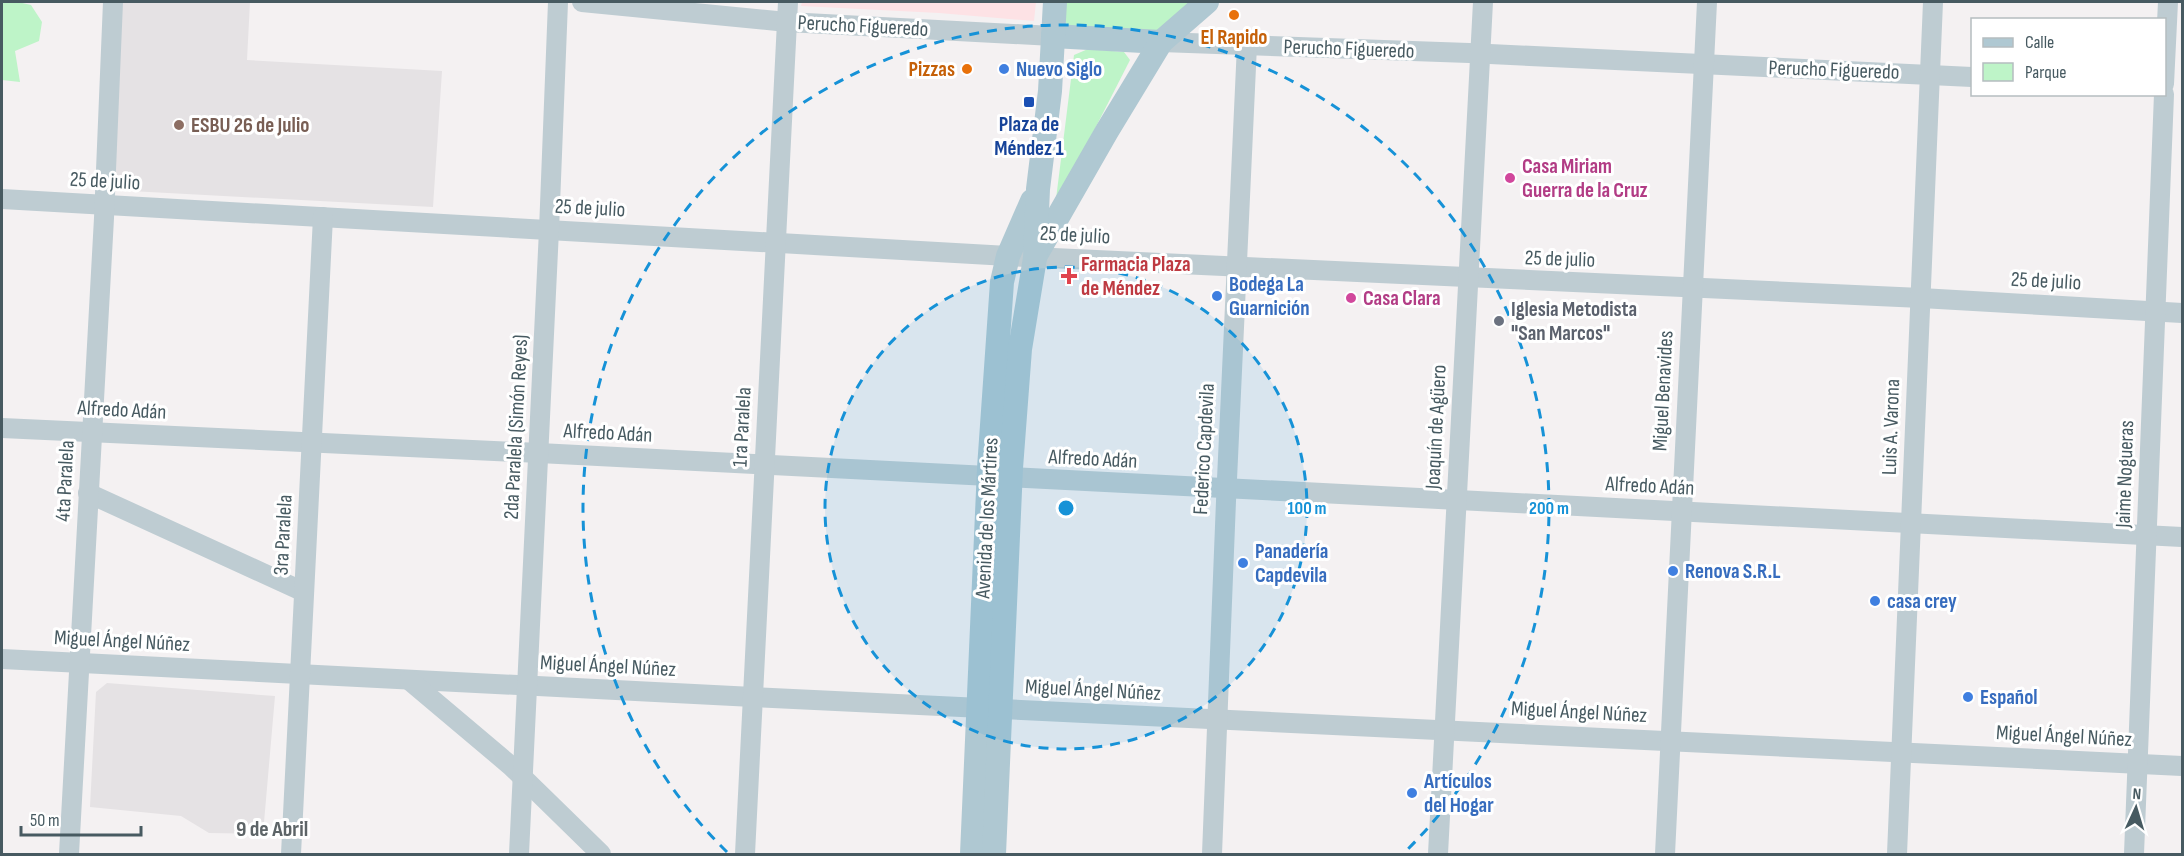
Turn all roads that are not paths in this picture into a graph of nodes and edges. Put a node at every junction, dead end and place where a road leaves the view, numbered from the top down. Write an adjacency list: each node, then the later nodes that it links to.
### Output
1 (112, 2): 25 (street, 4ta Paralela)
2 (558, 2): 27 (street, 2da Paralela (Simón Reyes))
3 (582, 2): 11 (street, Perucho Figueredo)
4 (788, 2): 11 (street, 1ra Paralela)
5 (1056, 2): 12 (main road, Avenida de los Mártires)
6 (1206, 2): 13 (main road, Avenida de los Mártires)
7 (1483, 2): 16 (street, Joaquín de Agüero)
8 (1707, 2): 17 (street, Miguel Benavides)
9 (1933, 2): 18 (street, Luis A. Varona)
10 (2168, 2): 14 (street)
11 (787, 22): 12 (street, Perucho Figueredo); 28 (street, 1ra Paralela)
12 (1053, 36): 13 (main road, Perucho Figueredo); 23 (main road, Avenida de los Mártires)
13 (1161, 42): 15 (street, Perucho Figueredo); 30 (main road, Avenida de los Mártires)
14 (2166, 44)
15 (1247, 45): 16 (street, Perucho Figueredo); 31 (street, Federico Capdevila)
16 (1481, 54): 17 (street, Perucho Figueredo); 32 (street, Joaquín de Agüero)
17 (1704, 65): 18 (street, Perucho Figueredo); 33 (street, Miguel Benavides)
18 (1929, 74): 19 (street, Perucho Figueredo); 34 (street, Luis A. Varona)
19 (1971, 77)
20 (2166, 86): 21 (street)
21 (2182, 89)
22 (2164, 96): 35 (street, Jaime Nogueras)
23 (1038, 189): 29 (main road, Avenida de los Mártires); 30 (main road, Avenida de los Mártires)
24 (2, 199): 25 (street, 25 de julio)
25 (104, 205): 26 (street, 25 de julio); 38 (street, 4ta Paralela)
26 (323, 218): 27 (street, 25 de julio); 39 (street, 3ra Paralela)
27 (549, 230): 28 (street, 25 de julio); 40 (street, 2da Paralela (Simón Reyes))
28 (776, 243): 29 (street, 25 de julio); 41 (street, 1ra Paralela)
29 (1008, 256): 30 (street, 25 de julio); 42 (main road, Avenida de los Mártires)
30 (1035, 258): 31 (street, 25 de julio); 42 (main road, Avenida de los Mártires)
31 (1236, 267): 32 (street, 25 de julio); 43 (street, Federico Capdevila)
32 (1467, 279): 33 (street, 25 de julio); 45 (street, Joaquín de Agüero)
33 (1693, 288): 34 (street, 25 de julio); 46 (street, Miguel Benavides)
34 (1921, 298): 35 (street, 25 de julio); 47 (street, Luis A. Varona)
35 (2154, 311): 36 (street, 25 de julio); 48 (street, Jaime Nogueras)
36 (2182, 313)
37 (2, 428): 38 (street, Alfredo Adán)
38 (92, 433): 39 (street, Alfredo Adán); 44 (street, 4ta Paralela)
39 (312, 444): 40 (street, Alfredo Adán); 50 (street, 3ra Paralela)
40 (539, 453): 41 (street, Alfredo Adán); 55 (street, 2da Paralela (Simón Reyes))
41 (765, 466): 42 (street, Alfredo Adán); 56 (street, 1ra Paralela)
42 (999, 478): 43 (street, Alfredo Adán); 57 (main road, Avenida de los Mártires)
43 (1226, 489): 45 (street, Alfredo Adán); 58 (street, Federico Capdevila)
44 (88, 493): 50 (street); 52 (street, 4ta Paralela)
45 (1456, 501): 46 (street, Alfredo Adán); 59 (street, Joaquín de Agüero)
46 (1682, 512): 47 (street, Alfredo Adán); 60 (street, Miguel Benavides)
47 (1910, 523): 48 (street, Alfredo Adán); 61 (street, Luis A. Varona)
48 (2147, 535): 49 (street, Alfredo Adán); 62 (street, Jaime Nogueras)
49 (2182, 537)
50 (304, 592): 53 (street, 3ra Paralela)
51 (2, 659): 52 (street, Miguel Ángel Núñez)
52 (79, 664): 53 (street, Miguel Ángel Núñez); 65 (street, 4ta Paralela)
53 (300, 674): 54 (street, Miguel Ángel Núñez); 66 (street, 3ra Paralela)
54 (409, 680): 55 (street, Miguel Ángel Núñez); 64 (street)
55 (527, 686): 56 (street, Miguel Ángel Núñez); 64 (street, 2da Paralela (Simón Reyes))
56 (753, 697): 57 (street, Miguel Ángel Núñez); 69 (street, 1ra Paralela)
57 (989, 708): 58 (street, Miguel Ángel Núñez); 70 (main road, Avenida de los Mártires); 71 (main road, Avenida de los Mártires)
58 (1218, 720): 59 (street, Miguel Ángel Núñez); 72 (street, Federico Capdevila)
59 (1445, 729): 60 (street, Miguel Ángel Núñez); 73 (street, Joaquín de Agüero)
60 (1670, 741): 61 (street, Miguel Ángel Núñez); 74 (street, Miguel Benavides)
61 (1902, 753): 62 (street, Miguel Ángel Núñez); 75 (street, Luis A. Varona)
62 (2138, 764): 63 (street, Miguel Ángel Núñez); 76 (street, Jaime Nogueras)
63 (2182, 766)
64 (522, 777): 67 (street, 2da Paralela (Simón Reyes)); 68 (street)
65 (69, 855)
66 (291, 855)
67 (519, 855)
68 (601, 855)
69 (745, 855)
70 (972, 855)
71 (994, 855)
72 (1212, 855)
73 (1438, 855)
74 (1665, 855)
75 (1897, 855)
76 (2134, 855)

